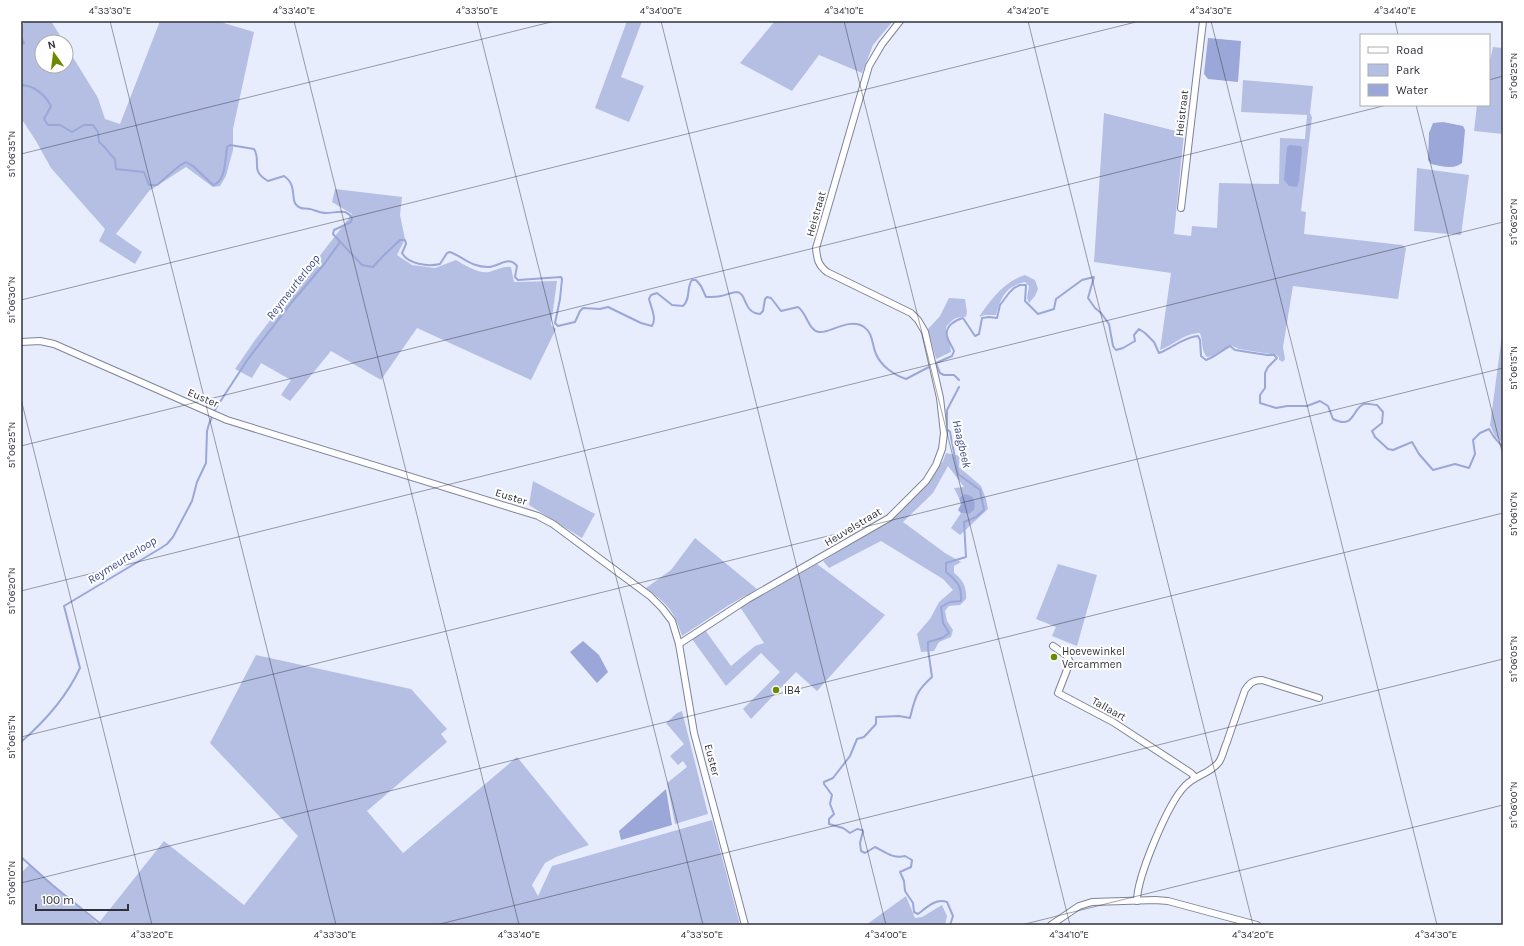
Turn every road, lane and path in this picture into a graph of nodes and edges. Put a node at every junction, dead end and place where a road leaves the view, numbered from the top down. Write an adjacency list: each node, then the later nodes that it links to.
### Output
1 (900, 21): 5 (street, Heistraat)
2 (1203, 21): 3 (street, Heistraat)
3 (1181, 208)
4 (21, 342): 6 (street, Euster)
5 (933, 365): 6 (street, Heuvelstraat)
6 (679, 644): 11 (street, Euster)
7 (1053, 646): 9 (street, Tallaart)
8 (1319, 698): 9 (street)
9 (1195, 777): 10 (street)
10 (1137, 900): 12 (street); 13 (street)
11 (745, 925)
12 (1051, 925)
13 (1256, 925)

